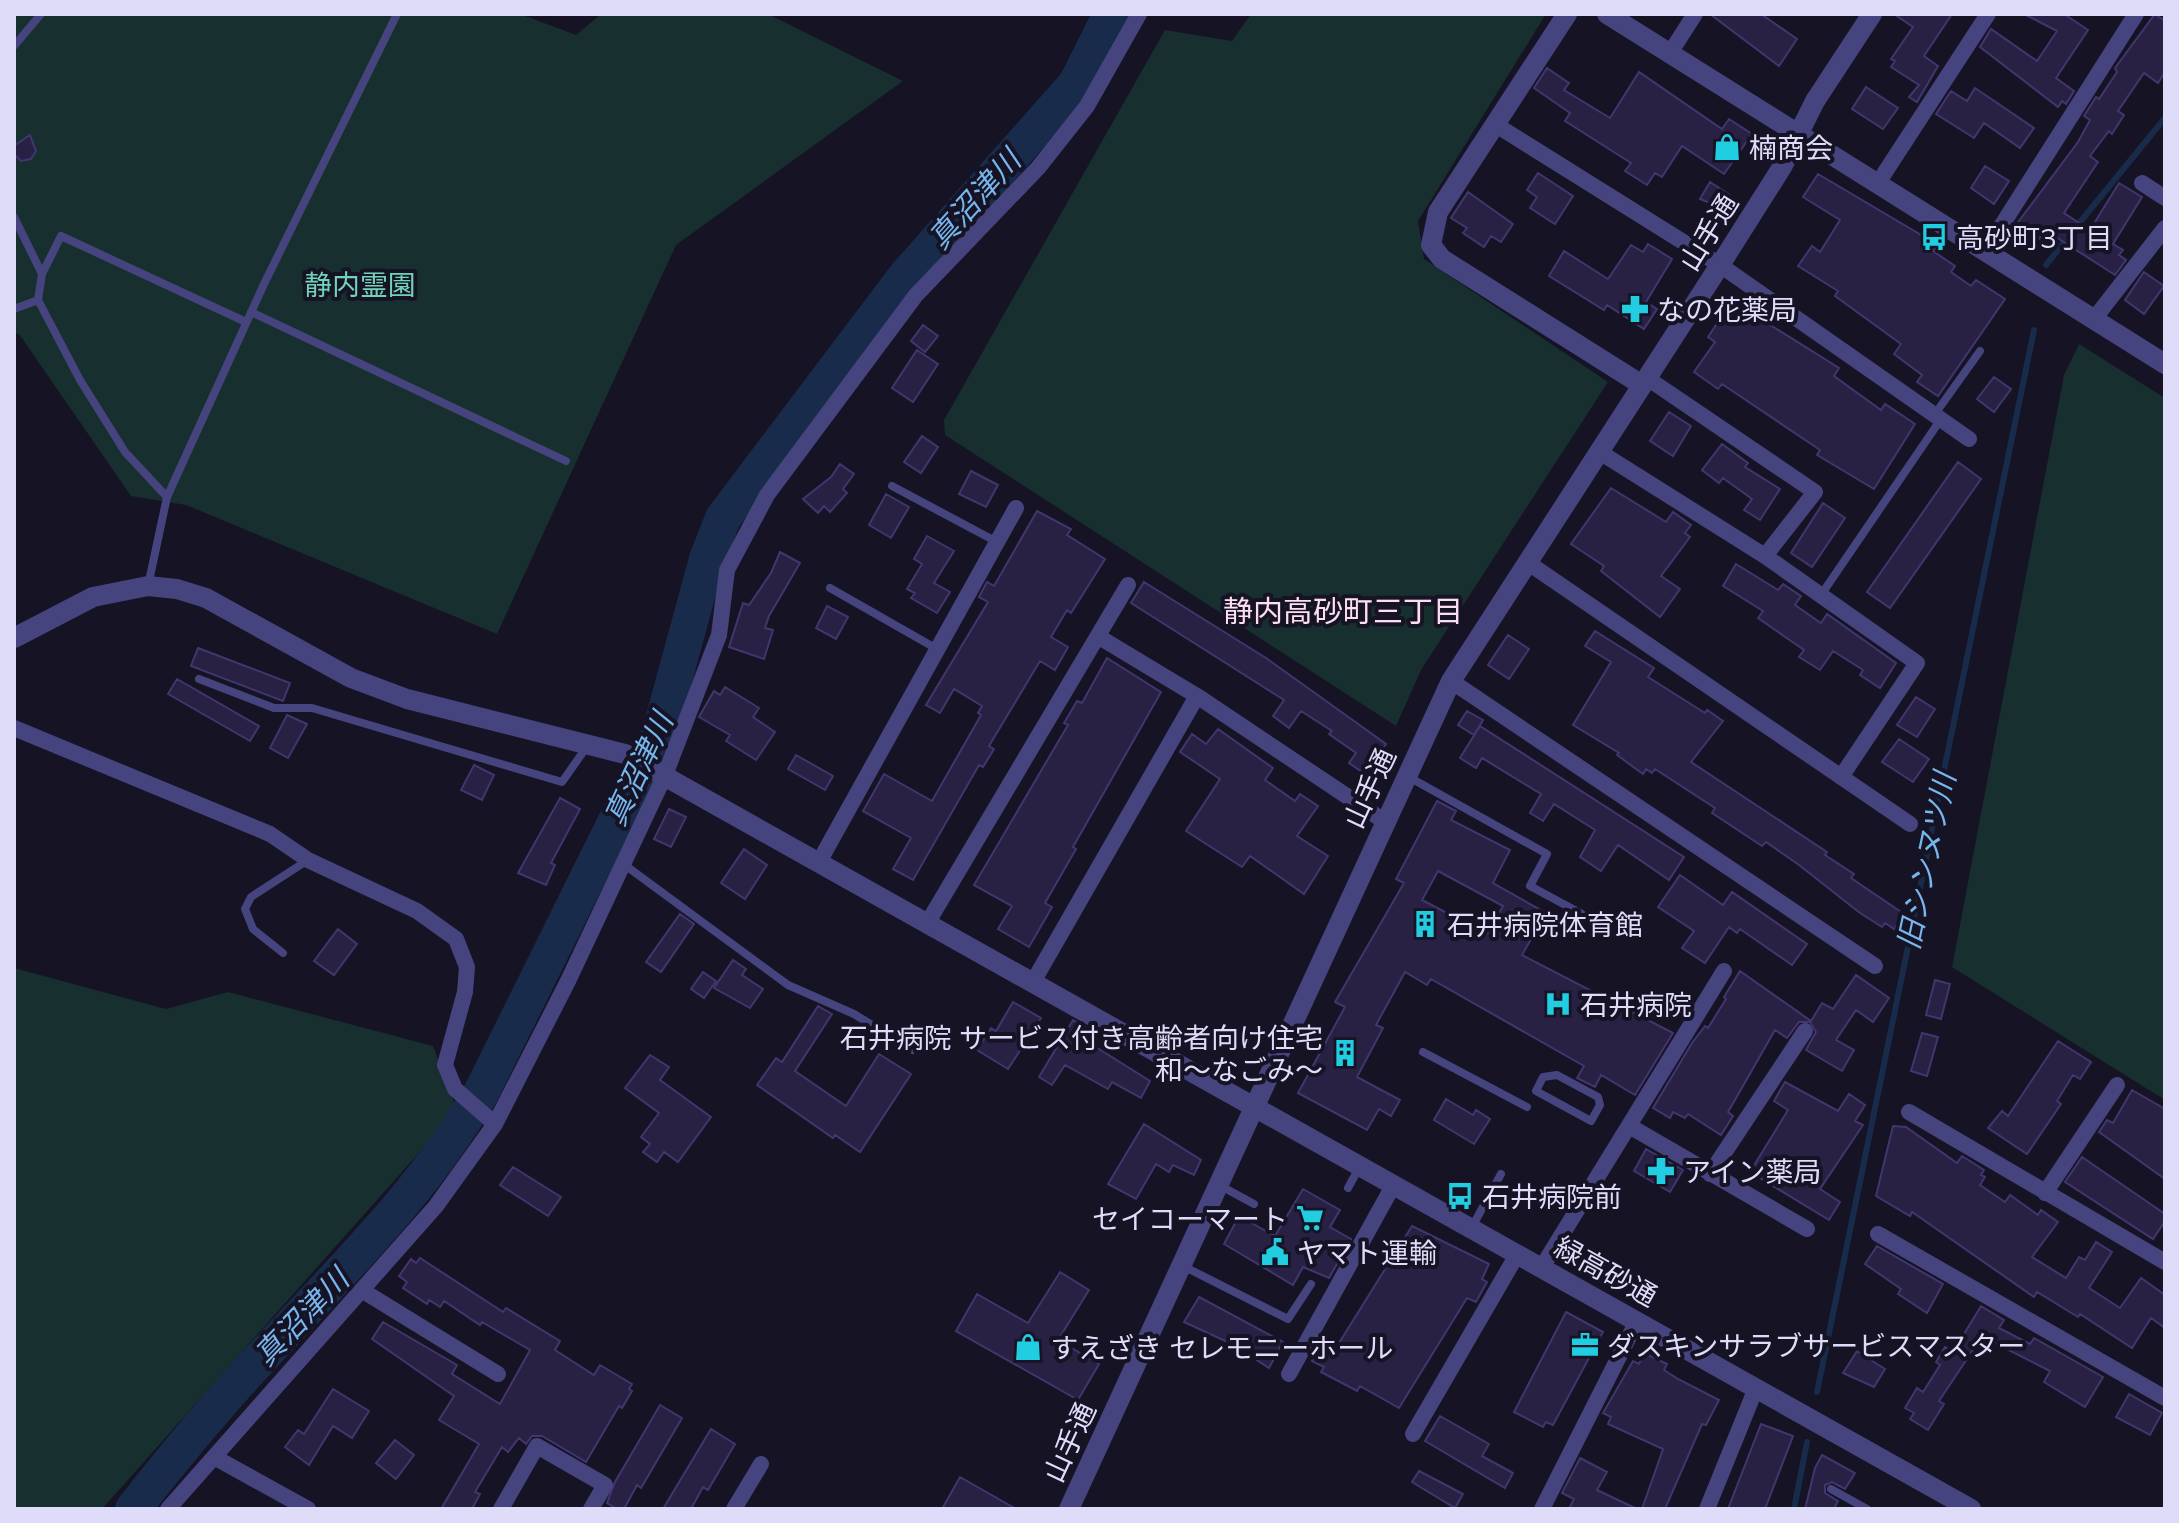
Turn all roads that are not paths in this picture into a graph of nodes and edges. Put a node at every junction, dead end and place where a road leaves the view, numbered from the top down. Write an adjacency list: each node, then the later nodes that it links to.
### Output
1 (25, 14): 10 (lane)
2 (397, 14): 25 (lane)
3 (1139, 14): 53 (street)
4 (1567, 14): 13 (street)
5 (1607, 14): 12 (street)
6 (1695, 14): 12 (street)
7 (1872, 14): 14 (street, 山手通)
8 (1988, 14): 15 (street)
9 (2136, 14): 20 (street)
10 (37, 18): 11 (lane)
11 (14, 46)
12 (1670, 53): 14 (street)
13 (1496, 125): 21 (street); 30 (street)
14 (1799, 134): 15 (street); 21 (street, 山手通)
15 (1878, 183): 20 (street)
16 (2142, 183): 17 (street)
17 (2165, 198)
18 (14, 217): 22 (lane)
19 (2165, 228): 26 (street)
20 (1986, 250): 26 (street)
21 (1720, 265): 30 (street, 山手通); 31 (street)
22 (42, 274): 23 (lane); 27 (lane)
23 (38, 300): 24 (lane); 36 (lane)
24 (14, 309)
25 (251, 312): 27 (lane); 34 (lane)
26 (2094, 319): 29 (street)
27 (246, 322): 36 (lane)
28 (1980, 351): 31 (lane)
29 (2165, 364)
30 (1644, 382): 33 (street, 山手通); 39 (street)
31 (1938, 417): 32 (street); 44 (lane)
32 (1969, 439)
33 (1598, 451): 39 (street); 40 (street, 山手通)
34 (566, 461)
35 (892, 486): 38 (lane)
36 (167, 497): 42 (lane)
37 (1016, 508): 38 (street)
38 (997, 542): 47 (street)
39 (1765, 556): 44 (street)
40 (1527, 562): 49 (street, 山手通); 55 (street)
41 (1128, 585): 45 (street)
42 (148, 586): 46 (street); 52 (street, 緑高砂通)
43 (830, 588): 47 (lane)
44 (1821, 595): 55 (street)
45 (1099, 637): 50 (street); 62 (street)
46 (14, 638)
47 (938, 650): 59 (street)
48 (199, 679): 52 (lane)
49 (1451, 681): 54 (street, 山手通); 64 (street)
50 (1197, 696): 56 (street); 66 (street)
51 (14, 728): 58 (street)
52 (590, 743): 53 (street, 緑高砂通)
53 (660, 772): 59 (street, 緑高砂通); 60 (street)
54 (1406, 775): 56 (street, 山手通); 61 (lane)
55 (1841, 777): 57 (street)
56 (1384, 821): 71 (street, 山手通)
57 (1910, 824)
58 (308, 860): 63 (lane); 74 (street)
59 (819, 862): 62 (street, 緑高砂通)
60 (622, 863): 68 (lane); 74 (street)
61 (1582, 914)
62 (928, 922): 66 (street, 緑高砂通)
63 (283, 953)
64 (1875, 966)
65 (1724, 971): 76 (street)
66 (1033, 982): 71 (street, 緑高砂通)
67 (1805, 1031): 79 (street)
68 (913, 1050)
69 (1423, 1052): 72 (lane)
70 (2117, 1085): 83 (street)
71 (1255, 1106): 77 (street, 緑高砂通); 81 (street, 山手通)
72 (1527, 1107)
73 (1909, 1112): 83 (street)
74 (490, 1120): 93 (street)
75 (1591, 1121): 75 (lane)
76 (1631, 1127): 79 (street); 91 (street)
77 (1361, 1165): 80 (street, 緑高砂通); 82 (lane)
78 (1501, 1174): 85 (lane)
79 (1710, 1174): 86 (street)
80 (1394, 1184): 85 (street, 緑高砂通); 96 (street)
81 (1219, 1185): 84 (lane); 90 (street, 山手通)
82 (1348, 1188)
83 (2045, 1193): 89 (street)
84 (1254, 1204)
85 (1472, 1228): 88 (street, 緑高砂通)
86 (1807, 1229)
87 (1878, 1234): 98 (street)
88 (1518, 1253): 91 (street, 緑高砂通); 99 (street)
89 (2163, 1256)
90 (1183, 1265): 92 (lane); 108 (street, 山手通)
91 (1542, 1267): 94 (street, 緑高砂通)
92 (1311, 1284)
93 (363, 1291): 95 (street); 100 (street)
94 (1637, 1321): 97 (street, 緑高砂通); 109 (street)
95 (498, 1374)
96 (1289, 1374)
97 (1756, 1388): 110 (street); 112 (street, 緑高砂通)
98 (2165, 1398)
99 (1413, 1434)
100 (214, 1457): 103 (street); 104 (street)
101 (761, 1464): 107 (street)
102 (1831, 1489): 111 (lane)
103 (168, 1509)
104 (308, 1509)
105 (501, 1509): 106 (street)
106 (591, 1509)
107 (734, 1509)
108 (1069, 1509)
109 (1542, 1509)
110 (1707, 1509)
111 (1867, 1509)
112 (1971, 1509)

